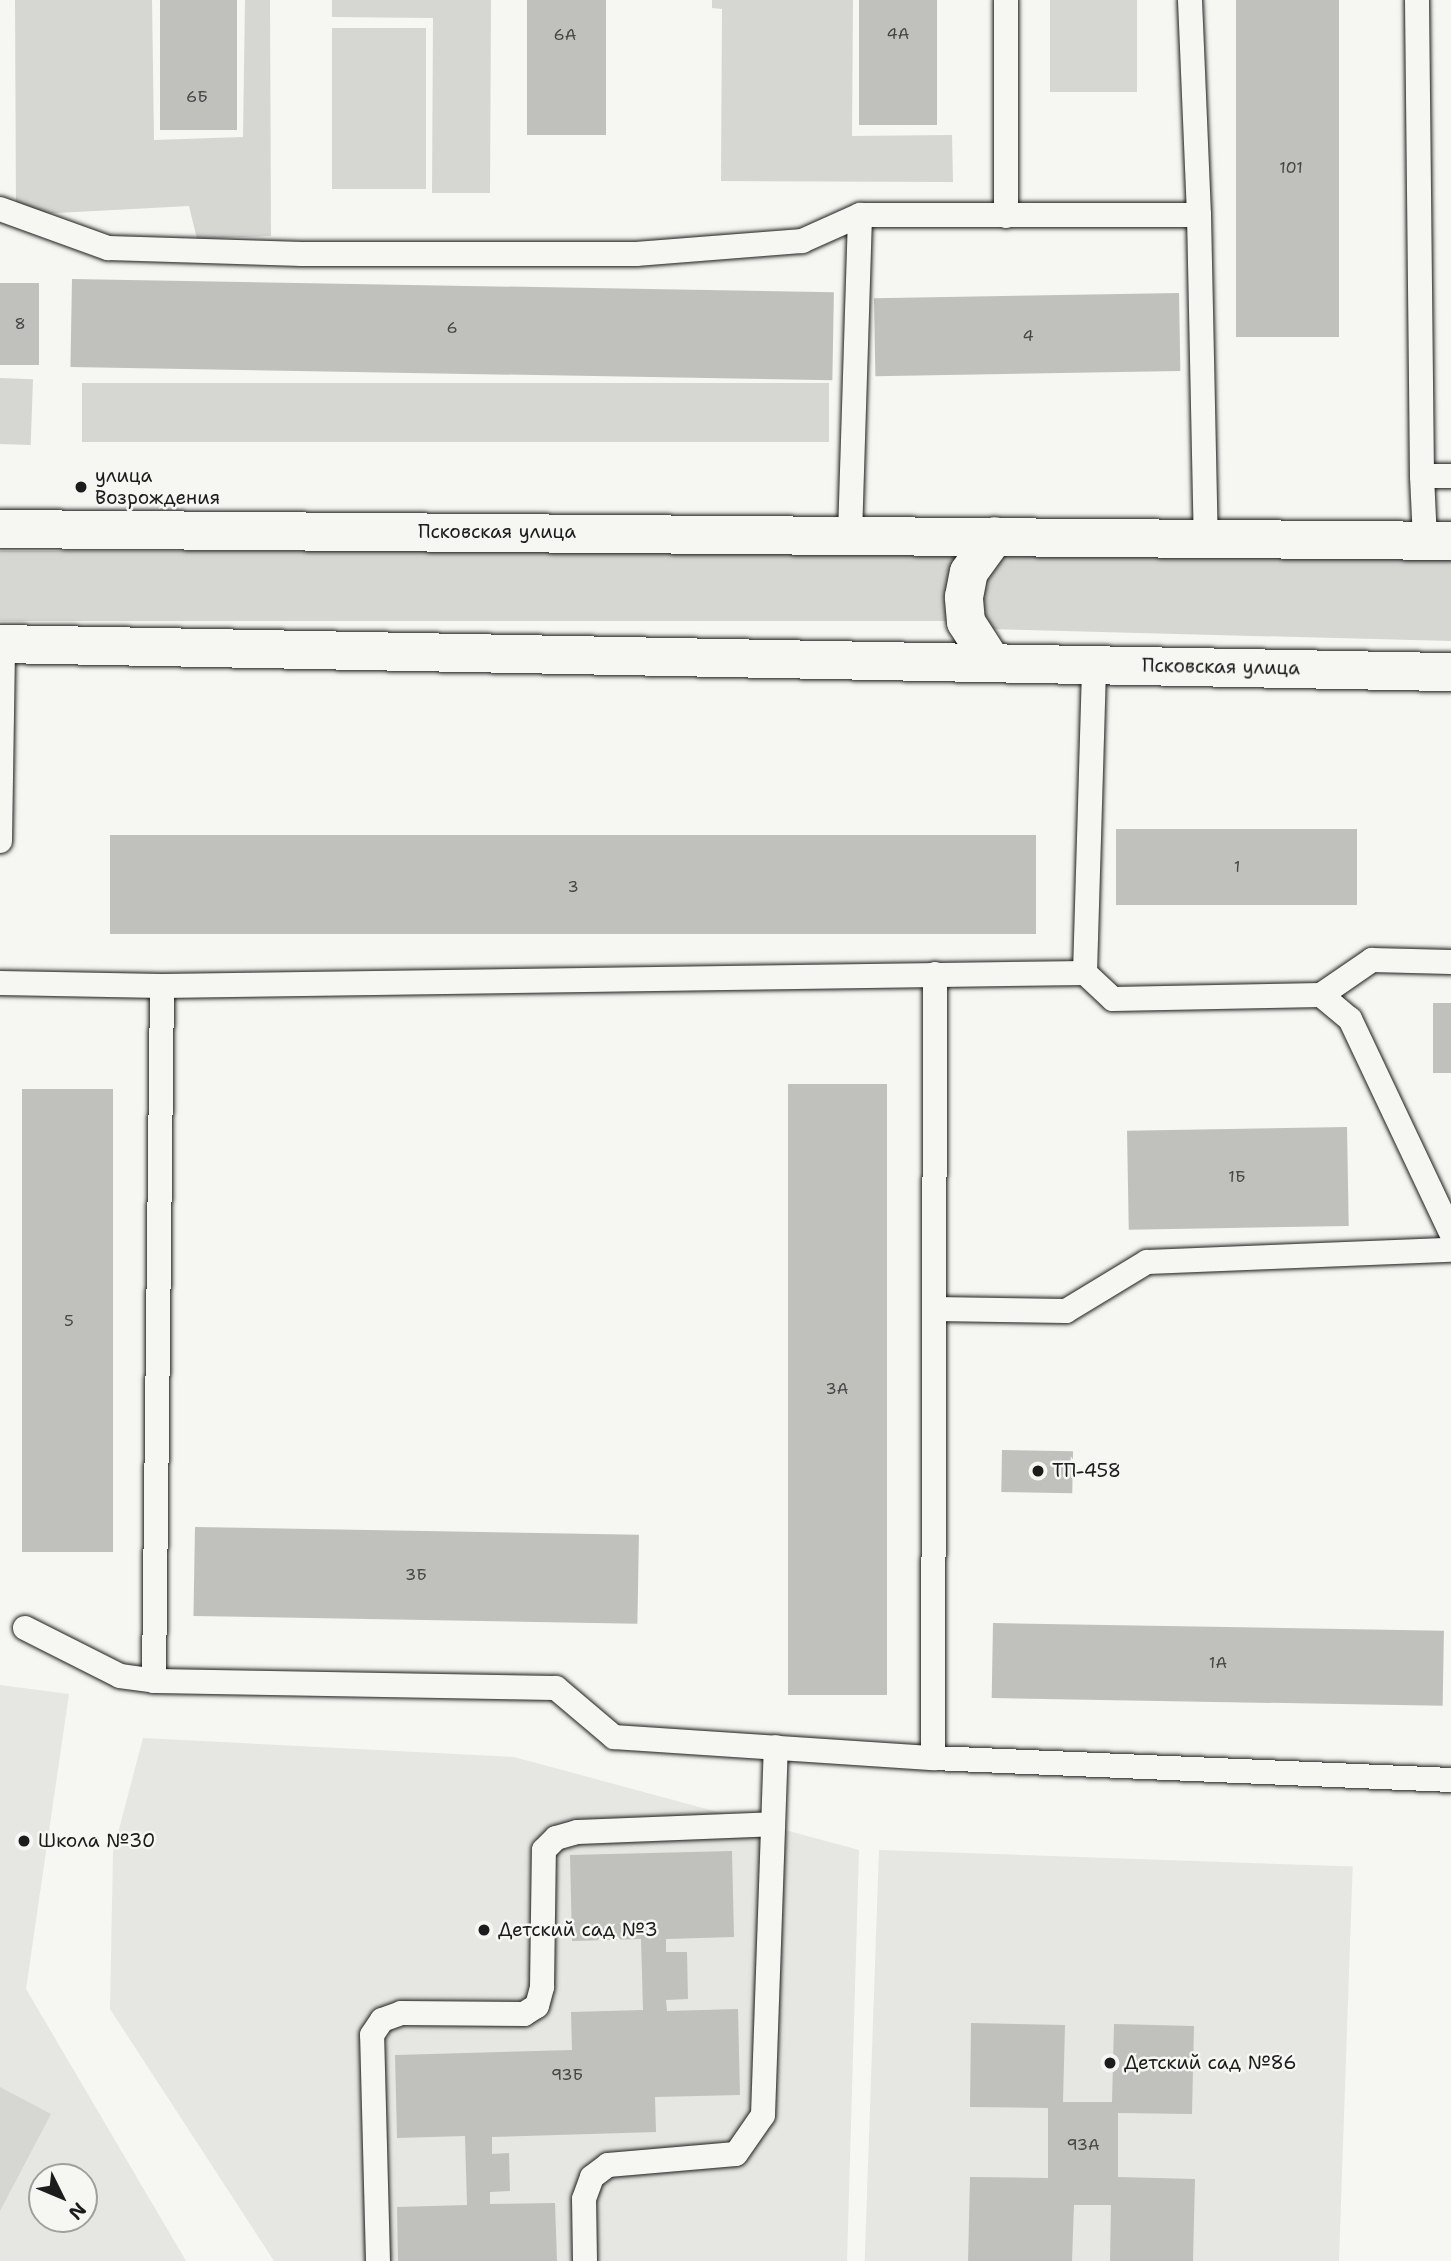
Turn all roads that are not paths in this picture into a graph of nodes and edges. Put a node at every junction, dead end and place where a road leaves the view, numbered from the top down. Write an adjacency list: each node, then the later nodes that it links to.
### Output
1 (1006, 0): 7 (lane)
2 (1190, 0): 6 (lane)
3 (1417, 0): 8 (lane)
4 (0, 209): 5 (lane)
5 (860, 215): 7 (lane); 11 (lane)
6 (1199, 215): 7 (lane); 13 (lane)
7 (1006, 216)
8 (1422, 476): 9 (lane); 14 (lane)
9 (1451, 476)
10 (0, 529): 11 (street, Псковская улица)
11 (850, 535): 12 (street, Псковская улица)
12 (995, 536): 13 (street, Псковская улица); 16 (street)
13 (1206, 538): 14 (street, Псковская улица)
14 (1438, 540)
15 (1, 644): 16 (street, Псковская улица); 19 (lane)
16 (990, 661): 17 (street, Псковская улица)
17 (1094, 664): 18 (street, Псковская улица); 21 (lane)
18 (1451, 672)
19 (0, 841)
20 (1451, 962): 25 (lane)
21 (1085, 973): 22 (lane); 25 (lane)
22 (935, 974): 24 (lane); 28 (lane)
23 (0, 982): 24 (lane)
24 (162, 986): 30 (lane)
25 (1321, 995): 26 (lane)
26 (1451, 1233)
27 (1451, 1250): 28 (lane)
28 (935, 1309): 32 (lane)
29 (25, 1628): 30 (lane)
30 (154, 1681): 31 (lane)
31 (776, 1747): 32 (lane); 34 (lane)
32 (933, 1758): 33 (lane)
33 (1451, 1780)
34 (773, 1825): 35 (lane); 36 (lane)
35 (378, 2261)
36 (585, 2261)

